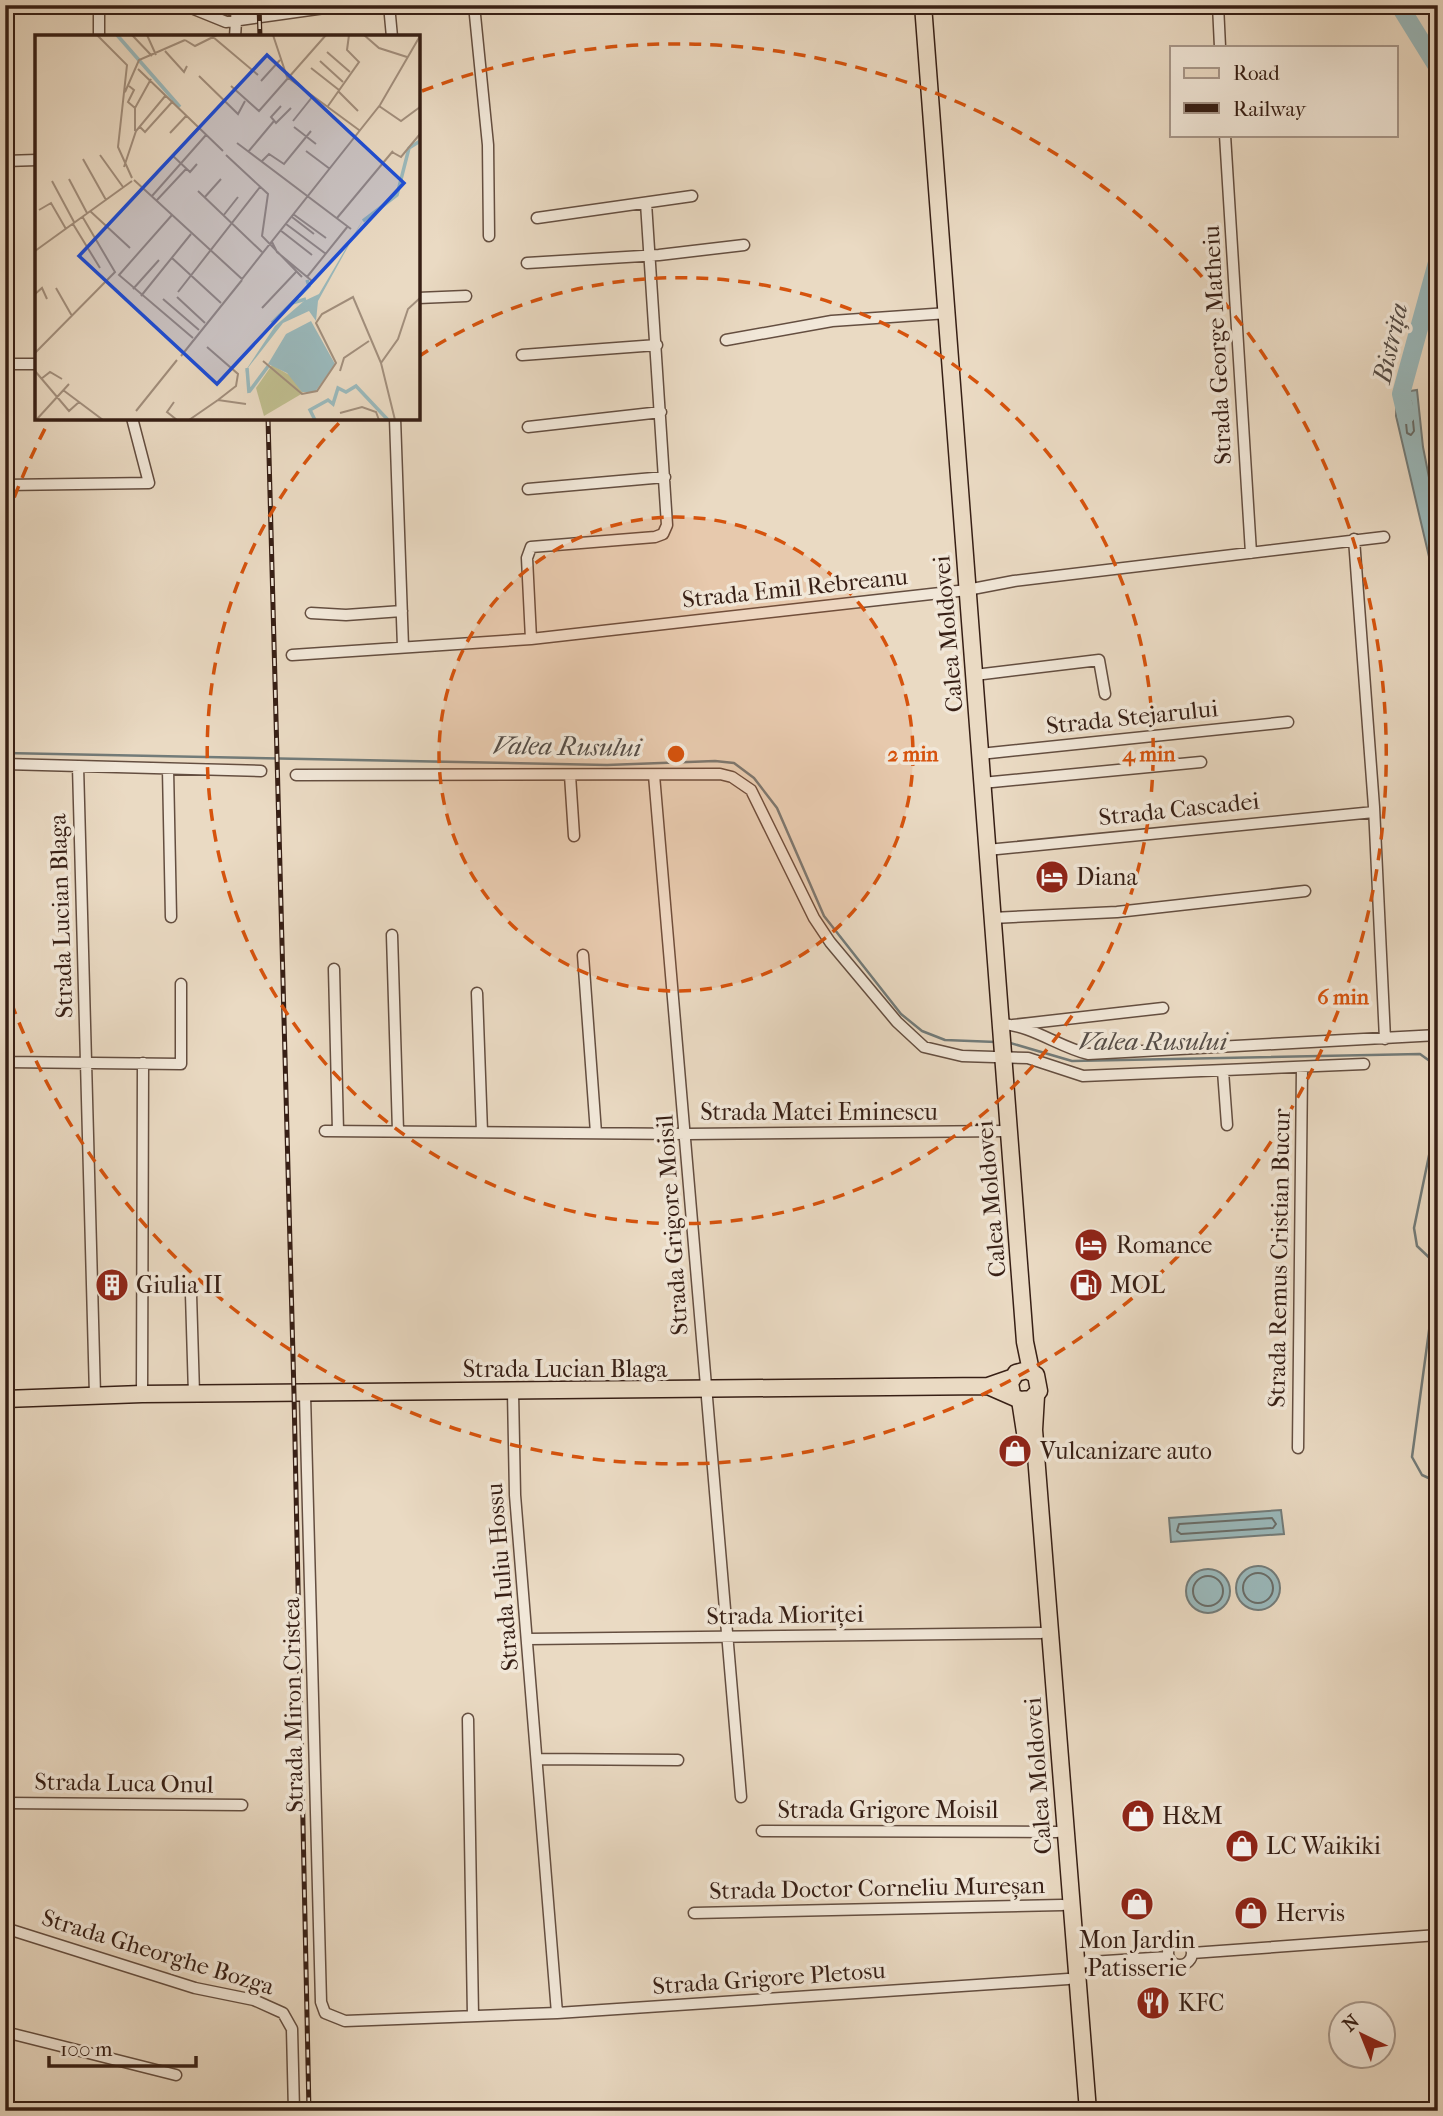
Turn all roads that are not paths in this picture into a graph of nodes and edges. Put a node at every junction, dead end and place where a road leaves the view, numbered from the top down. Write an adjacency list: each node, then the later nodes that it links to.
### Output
1 (99, 5): 10 (street)
2 (184, 5): 9 (street)
3 (237, 5): 9 (street)
4 (346, 5): 9 (street)
5 (389, 5): 12 (street)
6 (474, 5): 20 (street)
7 (923, 5): 26 (main road, Calea Moldovei)
8 (1217, 5): 13 (street)
9 (238, 19): 11 (street)
10 (99, 35)
11 (235, 35)
12 (392, 35)
13 (1220, 46)
14 (1225, 136): 41 (street, Strada George Matheiu)
15 (35, 160): 16 (street)
16 (5, 161)
17 (692, 196): 18 (street)
18 (646, 203): 19 (street); 22 (street)
19 (537, 218)
20 (489, 236)
21 (744, 245): 22 (street)
22 (650, 253): 23 (street); 28 (street)
23 (527, 263)
24 (467, 296): 25 (street)
25 (420, 298)
26 (948, 313): 27 (street); 42 (main road, Calea Moldovei)
27 (726, 340)
28 (657, 345): 29 (street); 32 (street)
29 (522, 355)
30 (5, 364): 31 (street)
31 (35, 364)
32 (661, 412): 35 (street); 36 (street)
33 (133, 420): 37 (street)
34 (395, 420): 43 (street)
35 (528, 427)
36 (666, 477): 38 (street); 45 (street)
37 (5, 485)
38 (528, 489)
39 (1384, 537): 40 (street, Strada Emil Rebreanu)
40 (1354, 540): 41 (street, Strada Emil Rebreanu); 61 (street)
41 (1251, 553): 42 (street, Strada Emil Rebreanu)
42 (967, 590): 45 (street, Strada Emil Rebreanu); 48 (main road, Calea Moldovei)
43 (402, 611): 44 (street); 46 (street)
44 (311, 612)
45 (531, 639): 46 (street, Strada Emil Rebreanu)
46 (403, 647): 47 (street, Strada Emil Rebreanu)
47 (292, 655)
48 (975, 675): 49 (street); 51 (main road, Calea Moldovei)
49 (1105, 694)
50 (1288, 722): 51 (street, Strada Stejarului)
51 (980, 754): 60 (main road, Calea Moldovei)
52 (1200, 762): 60 (street, Strada Cascadei)
53 (5, 764): 54 (street)
54 (78, 766): 55 (street); 78 (street, Strada Lucian Blaga)
55 (168, 769): 56 (street); 65 (street)
56 (261, 771)
57 (296, 775): 58 (street)
58 (570, 775): 59 (street); 62 (street)
59 (654, 775): 75 (street); 89 (street, Strada Grigore Moisil)
60 (982, 783): 63 (main road, Calea Moldovei)
61 (1374, 812): 63 (street, Strada Cascadei); 76 (street)
62 (574, 836)
63 (987, 850): 66 (main road, Calea Moldovei)
64 (1305, 891): 66 (street)
65 (171, 917)
66 (992, 918): 75 (main road, Calea Moldovei)
67 (392, 935): 85 (street)
68 (583, 955): 88 (street)
69 (334, 969): 84 (street)
70 (181, 984): 77 (street)
71 (477, 993): 87 (street)
72 (1163, 1008): 75 (street)
73 (1438, 1035): 76 (street)
74 (5, 1039): 78 (street)
75 (1004, 1039): 76 (street); 81 (street); 86 (main road, Calea Moldovei)
76 (1385, 1039)
77 (144, 1063): 78 (street); 94 (street)
78 (88, 1064): 96 (street, Strada Lucian Blaga)
79 (1364, 1064): 80 (street)
80 (1302, 1068): 81 (street); 99 (street, Strada Remus Cristian Bucur)
81 (1223, 1072): 82 (street)
82 (1227, 1125)
83 (325, 1131): 84 (street, Strada Matei Eminescu)
84 (338, 1131): 85 (street, Strada Matei Eminescu)
85 (398, 1131): 87 (street, Strada Matei Eminescu)
86 (1007, 1131): 89 (street, Strada Matei Eminescu); 91 (main road, Calea Moldovei)
87 (482, 1132): 88 (street, Strada Matei Eminescu)
88 (596, 1133): 89 (street, Strada Matei Eminescu)
89 (687, 1134): 92 (street, Strada Grigore Moisil)
90 (191, 1294): 95 (street)
91 (1021, 1385): 92 (main road, Strada Lucian Blaga); 100 (main road, Calea Moldovei); 117 (main road, Calea Moldovei)
92 (704, 1391): 93 (main road, Strada Lucian Blaga); 101 (street, Strada Grigore Moisil)
93 (513, 1392): 97 (main road, Strada Lucian Blaga); 102 (street, Strada Iuliu Hossu)
94 (142, 1394): 95 (main road, Strada Lucian Blaga); 96 (main road, Strada Lucian Blaga)
95 (194, 1394): 97 (main road, Strada Lucian Blaga)
96 (95, 1395): 98 (main road, Strada Lucian Blaga)
97 (305, 1395): 119 (street, Strada Miron Cristea)
98 (5, 1399)
99 (1298, 1448)
100 (1041, 1633): 101 (street, Strada Mioriței); 110 (main road, Calea Moldovei)
101 (726, 1637): 102 (street, Strada Mioriței); 106 (street, Strada Grigore Moisil)
102 (529, 1639): 104 (street, Strada Iuliu Hossu)
103 (468, 1719): 121 (street)
104 (538, 1759): 105 (street); 120 (street, Strada Iuliu Hossu)
105 (678, 1760)
106 (741, 1797)
107 (5, 1803): 108 (street, Strada Luca Onul)
108 (242, 1805)
109 (762, 1831): 110 (street, Strada Grigore Moisil)
110 (1056, 1832): 111 (main road, Calea Moldovei)
111 (1062, 1905): 112 (street, Strada Doctor Corneliu Mureșan); 118 (main road, Calea Moldovei)
112 (694, 1913)
113 (5, 1928): 124 (street, Strada Gheorghe Bozga)
114 (1438, 1935): 115 (street)
115 (1192, 1953): 116 (street); 116 (street)
116 (1168, 1957): 117 (street)
117 (1075, 1963): 126 (main road, Calea Moldovei)
118 (1068, 1979): 120 (street, Strada Grigore Pletosu); 125 (main road, Calea Moldovei)
119 (325, 2013): 121 (street, Strada Grigore Pletosu)
120 (557, 2013): 121 (street, Strada Grigore Pletosu)
121 (473, 2016)
122 (5, 2032): 123 (street)
123 (176, 2075)
124 (295, 2111)
125 (1077, 2111)
126 (1088, 2111)

